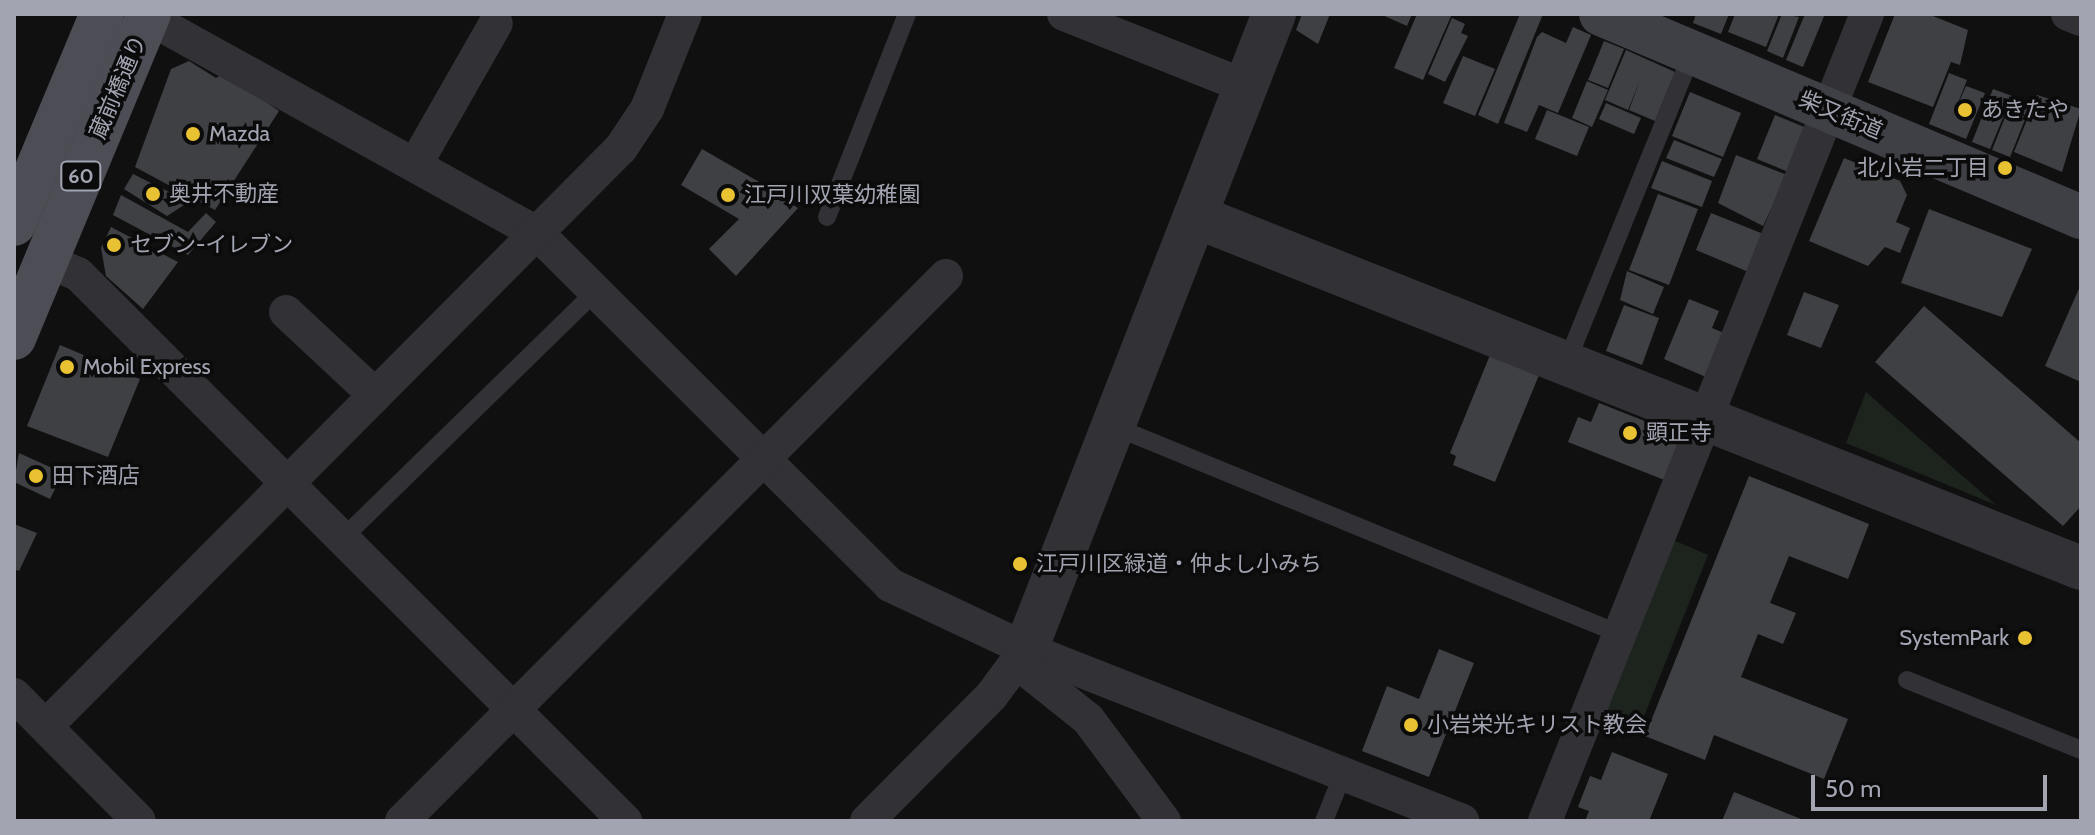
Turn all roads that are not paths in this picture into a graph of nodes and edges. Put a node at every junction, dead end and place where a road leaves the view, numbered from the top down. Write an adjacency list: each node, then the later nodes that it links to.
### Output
1 (102, 14): 16 (main road, 蔵前橋通り / 60)
2 (685, 14): 20 (street)
3 (907, 14): 18 (lane)
4 (1064, 14): 13 (street)
5 (1274, 14): 13 (street)
6 (1601, 14): 12 (main road, 柴又街道)
7 (1867, 14): 14 (street)
8 (2068, 14): 10 (street)
9 (148, 16): 15 (street); 21 (main road, 蔵前橋通り / 60)
10 (2081, 19)
11 (496, 23): 15 (street)
12 (1692, 53): 14 (main road, 柴又街道); 26 (lane)
13 (1245, 86): 17 (street)
14 (1830, 110): 19 (main road, 柴又街道); 28 (street)
15 (415, 165): 20 (street)
16 (19, 197)
17 (1195, 216): 26 (street); 29 (street)
18 (827, 217)
19 (2081, 217)
20 (537, 233): 23 (street); 27 (street)
21 (46, 260): 25 (main road, 蔵前橋通り / 60); 31 (street)
22 (946, 276): 30 (street)
23 (596, 291): 30 (street); 32 (lane)
24 (286, 312): 27 (street)
25 (14, 338)
26 (1566, 364): 28 (street)
27 (375, 395): 31 (street)
28 (1707, 420): 33 (street); 34 (street)
29 (1113, 426): 34 (lane); 35 (street)
30 (763, 459): 35 (street); 38 (street)
31 (289, 482): 32 (street); 39 (street)
32 (344, 537): 38 (street)
33 (2081, 568)
34 (1620, 634): 49 (street)
35 (1017, 663): 41 (street); 45 (street); 46 (street)
36 (1907, 680): 40 (lane)
37 (14, 695): 39 (street)
38 (516, 708): 43 (street); 44 (street)
39 (46, 726): 42 (street)
40 (2081, 750)
41 (1343, 774): 47 (lane); 48 (street)
42 (139, 821)
43 (402, 821)
44 (625, 821)
45 (867, 821)
46 (1164, 821)
47 (1324, 821)
48 (1462, 821)
49 (1545, 821)

